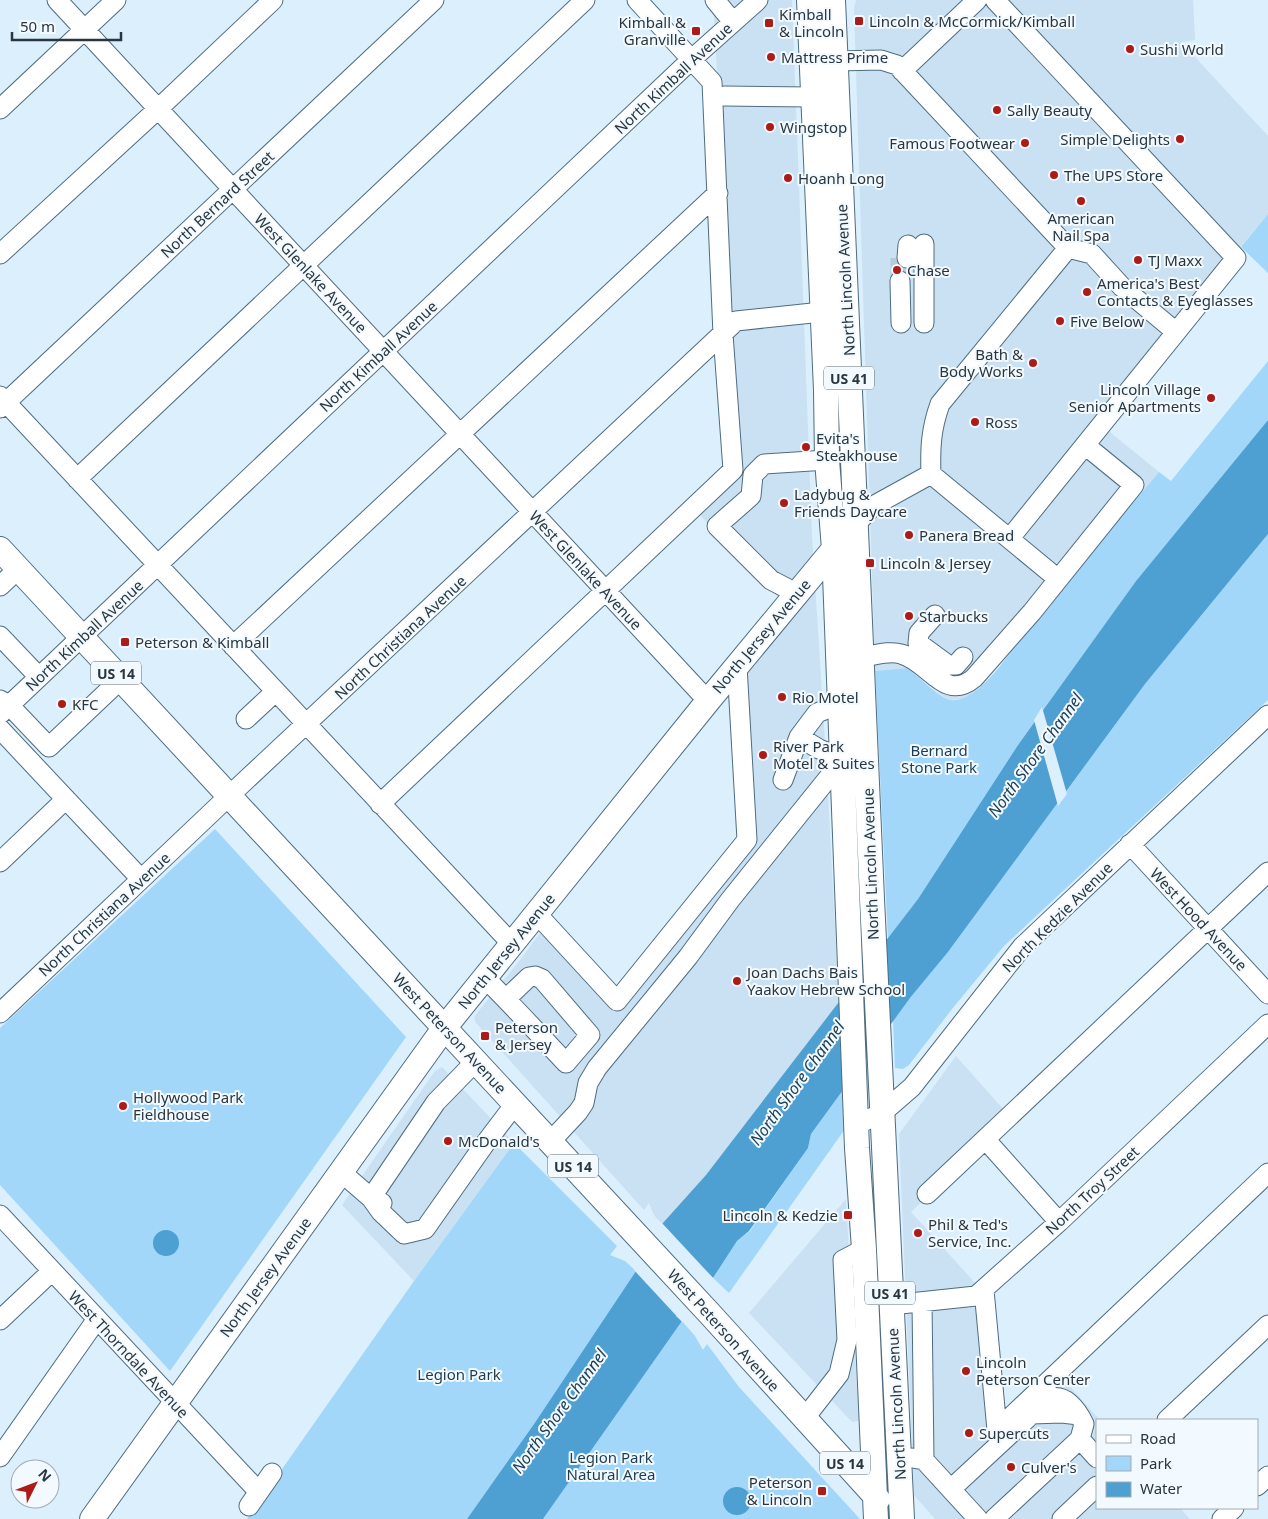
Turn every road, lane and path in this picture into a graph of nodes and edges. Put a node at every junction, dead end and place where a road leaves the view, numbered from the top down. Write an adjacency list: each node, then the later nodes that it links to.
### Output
1 (57, 0): 14 (street, West Glenlake Avenue)
2 (116, 0): 14 (street)
3 (273, 0): 21 (street)
4 (434, 0): 22 (street, North Bernard Street)
5 (585, 0): 27 (street)
6 (637, 0): 15 (street)
7 (715, 0): 13 (street)
8 (758, 0): 13 (street, North Kimball Avenue)
9 (809, 0): 19 (main road, North Lincoln Avenue / US 41)
10 (833, 0): 16 (main road, North Lincoln Avenue / US 41)
11 (977, 0): 17 (street)
12 (995, 0): 30 (street)
13 (733, 22): 15 (street, North Kimball Avenue)
14 (84, 30): 20 (street); 21 (street, West Glenlake Avenue)
15 (692, 59): 23 (street); 32 (street, North Kimball Avenue)
16 (836, 61): 17 (street); 40 (main road, North Lincoln Avenue / US 41)
17 (902, 71): 24 (street)
18 (724, 96): 19 (street)
19 (814, 97): 29 (main road, North Lincoln Avenue / US 41)
20 (0, 109)
21 (158, 109): 22 (street, West Glenlake Avenue); 26 (street)
22 (233, 190): 27 (street, West Glenlake Avenue); 33 (street, North Bernard Street)
23 (718, 192): 31 (street); 34 (street)
24 (1068, 248): 30 (street); 37 (street)
25 (910, 250): 28 (street)
26 (0, 254)
27 (303, 266): 32 (street, West Glenlake Avenue); 38 (street)
28 (908, 281)
29 (822, 312): 31 (street, North Christiana Avenue); 36 (main road, North Lincoln Avenue / US 41)
30 (1176, 332): 35 (street)
31 (723, 334): 39 (street, North Christiana Avenue); 48 (street)
32 (383, 352): 34 (street, West Glenlake Avenue); 44 (street, North Kimball Avenue)
33 (2, 402): 38 (street)
34 (461, 435): 39 (street, West Glenlake Avenue); 53 (street)
35 (1085, 445): 41 (street); 46 (street)
36 (827, 460): 43 (main road, North Lincoln Avenue / US 41); 49 (street)
37 (931, 474): 40 (street); 41 (street)
38 (77, 479): 44 (street)
39 (533, 512): 48 (street, West Glenlake Avenue); 65 (street, North Christiana Avenue)
40 (856, 524): 43 (main road, North Jersey Avenue); 55 (main road, North Lincoln Avenue / US 41)
41 (1010, 538): 46 (street)
42 (0, 549): 45 (main road, West Peterson Avenue / US 14)
43 (834, 549): 49 (main road, North Jersey Avenue); 61 (main road, North Lincoln Avenue / US 41)
44 (157, 566): 52 (street, North Kimball Avenue); 53 (street)
45 (18, 569): 47 (street); 52 (main road, West Peterson Avenue / US 14)
46 (1058, 579): 55 (street)
47 (0, 586)
48 (605, 590): 60 (street, West Glenlake Avenue); 72 (street)
49 (796, 593): 56 (main road, North Jersey Avenue)
50 (935, 615): 54 (street)
51 (0, 636): 57 (street)
52 (82, 637): 57 (street, North Kimball Avenue); 58 (main road, West Peterson Avenue / US 14)
53 (233, 646): 59 (street)
54 (963, 657)
55 (862, 658): 87 (main road, North Lincoln Avenue / US 41)
56 (737, 666): 60 (main road, North Jersey Avenue); 77 (street)
57 (39, 677): 62 (street, North Kimball Avenue)
58 (121, 679): 62 (street); 70 (main road, West Peterson Avenue / US 14)
59 (275, 692): 64 (street); 65 (street)
60 (708, 701): 77 (main road, North Jersey Avenue)
61 (839, 704): 67 (street); 68 (main road, North Lincoln Avenue / US 41)
62 (3, 707)
63 (1268, 715): 73 (street, North Kedzie Avenue)
64 (246, 719)
65 (306, 725): 70 (street, North Christiana Avenue); 72 (street)
66 (0, 729): 71 (street)
67 (800, 737): 68 (street); 69 (street)
68 (842, 758): 89 (main road, North Lincoln Avenue / US 41); 91 (street)
69 (783, 780)
70 (230, 795): 76 (street, North Christiana Avenue); 85 (main road, West Peterson Avenue / US 14)
71 (66, 799): 74 (street); 76 (street)
72 (380, 804): 79 (street)
73 (1130, 844): 78 (street, West Hood Avenue); 87 (street, North Kedzie Avenue)
74 (0, 862)
75 (1268, 872): 78 (street)
76 (141, 879): 83 (street, North Christiana Avenue)
77 (537, 914): 79 (main road, North Jersey Avenue)
78 (1208, 928): 81 (street, West Hood Avenue); 90 (street)
79 (512, 944): 80 (main road, North Jersey Avenue)
80 (485, 978): 82 (street); 85 (main road, North Jersey Avenue)
81 (1268, 994)
82 (506, 999): 82 (street)
83 (0, 1013)
84 (1268, 1024): 97 (street, North Troy Street)
85 (445, 1027): 86 (main road, West Peterson Avenue / US 14); 92 (main road, North Jersey Avenue)
86 (476, 1061): 88 (main road, West Peterson Avenue / US 14); 95 (street)
87 (881, 1102): 89 (street, North Kedzie Avenue); 102 (main road, North Lincoln Avenue / US 41)
88 (516, 1104): 91 (main road, West Peterson Avenue / US 14); 95 (street)
89 (856, 1126): 98 (main road, North Lincoln Avenue / US 41)
90 (985, 1139): 94 (street); 97 (street)
91 (550, 1142): 107 (main road, West Peterson Avenue / US 14)
92 (340, 1172): 95 (street); 106 (main road, North Jersey Avenue)
93 (1268, 1173): 100 (street)
94 (927, 1194)
95 (372, 1198)
96 (0, 1215): 99 (street, West Thorndale Avenue)
97 (1059, 1222): 100 (street, North Troy Street)
98 (864, 1249): 107 (street); 119 (main road, North Lincoln Avenue / US 41)
99 (52, 1271): 103 (street, West Thorndale Avenue); 104 (street)
100 (984, 1290): 101 (street, North Troy Street)
101 (922, 1302): 102 (street, North Troy Street); 113 (street)
102 (891, 1305): 110 (main road, North Lincoln Avenue / US 41)
103 (97, 1319): 106 (street, West Thorndale Avenue); 111 (street)
104 (0, 1320)
105 (1268, 1325): 108 (street)
106 (175, 1403): 114 (street, West Thorndale Avenue); 121 (main road, North Jersey Avenue)
107 (804, 1418): 119 (main road, West Peterson Avenue / US 14)
108 (1168, 1419)
109 (1080, 1440): 112 (street); 118 (street); 126 (street)
110 (898, 1455): 113 (street); 124 (main road, North Lincoln Avenue / US 41)
111 (0, 1457)
112 (1096, 1457)
113 (924, 1460): 118 (street)
114 (272, 1474)
115 (1268, 1476): 116 (street)
116 (1258, 1485)
117 (1096, 1487): 127 (street)
118 (951, 1489): 125 (street)
119 (874, 1496): 122 (main road, North Lincoln Avenue / US 41); 123 (main road, West Peterson Avenue / US 14)
120 (1233, 1509): 128 (street)
121 (92, 1519)
122 (876, 1519)
123 (896, 1519)
124 (902, 1519)
125 (978, 1519)
126 (994, 1519)
127 (1062, 1519)
128 (1222, 1519)

